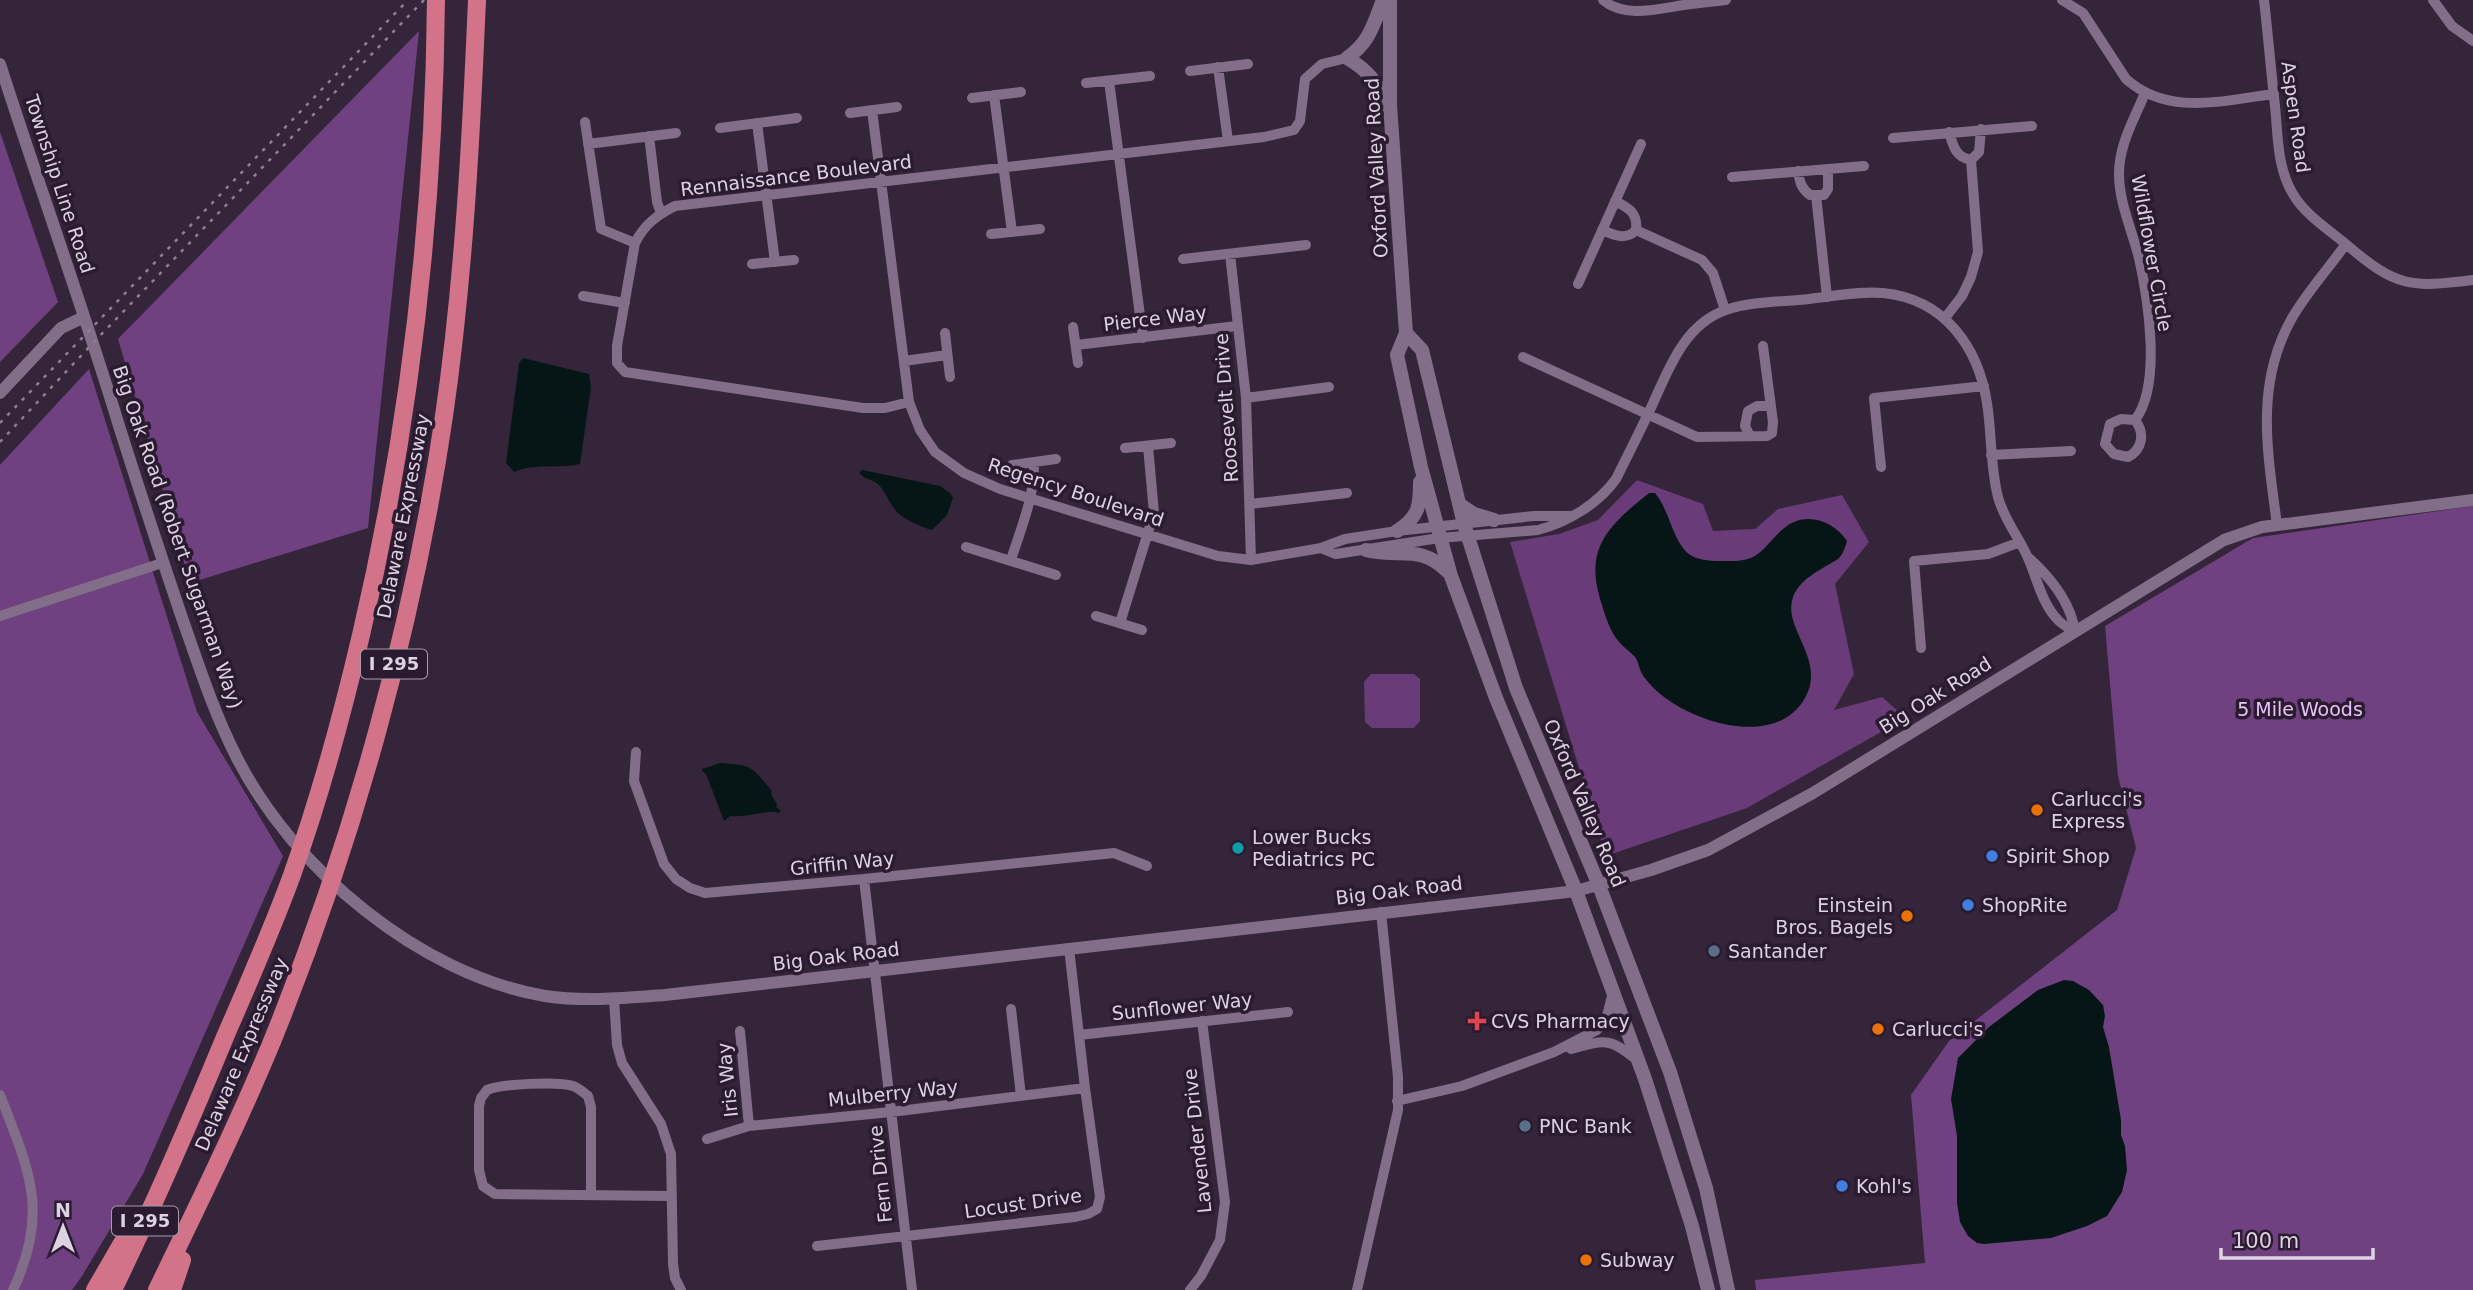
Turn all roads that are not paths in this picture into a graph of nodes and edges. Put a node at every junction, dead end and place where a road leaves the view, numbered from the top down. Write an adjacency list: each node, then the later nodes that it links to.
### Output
1 (436, 0): 161 (highway, Delaware Expressway / I 295)
2 (477, 0): 162 (highway, Delaware Expressway / I 295)
3 (1383, 0): 14 (main road)
4 (1390, 0): 30 (main road, Oxford Valley Road)
5 (1603, 0): 11 (street)
6 (1726, 0): 11 (street)
7 (2062, 0): 12 (street)
8 (2086, 0): 12 (street)
9 (2264, 0): 25 (street, Aspen Road)
10 (2433, 0): 13 (street)
11 (1691, 2)
12 (2083, 13): 23 (street)
13 (2473, 41)
14 (1347, 58): 30 (main road); 41 (street, Rennaissance Boulevard)
15 (0, 64): 75 (street, Township Line Road)
16 (1248, 64): 17 (street)
17 (1218, 67): 18 (street); 41 (street)
18 (1190, 71)
19 (1150, 76): 20 (street)
20 (1108, 81): 21 (street); 44 (street)
21 (1086, 83)
22 (1021, 92): 24 (street)
23 (2146, 93): 25 (street); 96 (street, Wildflower Circle)
24 (994, 94): 26 (street); 47 (street)
25 (2274, 94): 62 (street, Aspen Road)
26 (972, 98)
27 (897, 107): 28 (street)
28 (872, 110): 29 (street); 51 (street, Regency Boulevard)
29 (850, 113)
30 (1391, 113): 80 (main road, Oxford Valley Road)
31 (797, 118): 33 (street)
32 (585, 122): 42 (street)
33 (757, 123): 35 (street); 52 (street)
34 (2032, 125): 36 (street)
35 (720, 128)
36 (1981, 129): 37 (street); 45 (street)
37 (1949, 132): 40 (street); 45 (street)
38 (676, 133): 39 (street)
39 (649, 136): 42 (street); 55 (street)
40 (1893, 138)
41 (1228, 141): 44 (street, Rennaissance Boulevard)
42 (588, 144): 61 (street)
43 (1641, 144): 54 (street)
44 (1119, 154): 47 (street, Rennaissance Boulevard); 81 (street)
45 (1971, 160): 76 (street)
46 (1864, 166): 48 (street)
47 (1004, 167): 51 (street, Rennaissance Boulevard); 59 (street)
48 (1828, 169): 49 (street); 53 (street)
49 (1798, 171): 50 (street); 53 (street)
50 (1732, 177)
51 (882, 182): 52 (street, Rennaissance Boulevard); 86 (street, Regency Boulevard)
52 (766, 195): 55 (street, Rennaissance Boulevard); 67 (street)
53 (1816, 195): 72 (street)
54 (1615, 201): 57 (street); 58 (street)
55 (660, 213): 61 (street, Rennaissance Boulevard)
56 (1040, 229): 59 (street)
57 (1602, 230): 58 (street); 70 (street)
58 (1636, 230): 74 (street)
59 (1013, 232): 60 (street)
60 (990, 234)
61 (635, 243): 73 (street, Rennaissance Boulevard)
62 (2346, 244): 69 (street, Aspen Road); 115 (street)
63 (1306, 245): 64 (street)
64 (1230, 254): 65 (street); 77 (street, Roosevelt Drive)
65 (1183, 259)
66 (794, 260): 67 (street)
67 (775, 261): 68 (street)
68 (752, 264)
69 (2473, 279)
70 (1578, 284)
71 (583, 296): 73 (street)
72 (1827, 297): 74 (street); 76 (street)
73 (625, 303): 93 (street, Rennaissance Boulevard)
74 (1725, 310): 95 (street)
75 (84, 317): 91 (street); 127 (street, Big Oak Road (Robert Sugarman Way))
76 (1945, 318): 89 (street)
77 (1237, 326): 81 (street, Pierce Way); 92 (street, Roosevelt Drive)
78 (1073, 327): 82 (street)
79 (945, 333): 84 (street)
80 (1406, 333): 106 (main road, Oxford Valley Road); 112 (main road, Oxford Valley Road)
81 (1143, 338): 82 (street, Pierce Way)
82 (1076, 345): 87 (street)
83 (1763, 346): 94 (street)
84 (947, 355): 86 (street); 88 (street)
85 (1523, 356): 95 (street)
86 (904, 361): 93 (street, Regency Boulevard)
87 (1078, 363)
88 (950, 377)
89 (1984, 386): 102 (street); 107 (street)
90 (1329, 387): 92 (street)
91 (0, 393)
92 (1246, 398): 111 (street, Roosevelt Drive)
93 (909, 402): 109 (street, Regency Boulevard)
94 (1771, 407): 97 (street); 97 (street)
95 (1647, 416): 97 (street); 113 (street)
96 (2135, 420)
97 (1750, 436)
98 (1171, 443): 99 (street)
99 (1148, 446): 100 (street); 119 (street)
100 (1125, 448)
101 (2071, 450): 102 (street)
102 (1991, 455): 120 (street)
103 (1056, 459): 104 (street)
104 (1034, 462): 105 (street); 109 (street)
105 (1012, 465)
106 (1421, 467): 117 (main road); 118 (main road, Oxford Valley Road)
107 (1881, 467)
108 (1347, 493): 111 (street)
109 (1031, 498): 119 (street, Regency Boulevard); 126 (street)
110 (2473, 500): 115 (street, Big Oak Road)
111 (1250, 504): 125 (street, Roosevelt Drive)
112 (1459, 504): 114 (main road); 116 (main road, Oxford Valley Road)
113 (1571, 516): 114 (street); 116 (street)
114 (1494, 520): 116 (street)
115 (2277, 525): 134 (street, Big Oak Road)
116 (1466, 530): 118 (street); 140 (main road, Oxford Valley Road)
117 (1397, 531): 118 (street, Regency Boulevard); 122 (street, Regency Boulevard)
118 (1438, 532): 123 (street, Regency Boulevard); 129 (main road, Oxford Valley Road)
119 (1148, 534): 125 (street, Regency Boulevard); 132 (street)
120 (2020, 542): 124 (street); 135 (street)
121 (966, 547): 126 (street)
122 (1321, 548): 123 (street, Regency Boulevard); 125 (street, Regency Boulevard)
123 (1366, 550): 129 (main road)
124 (2028, 558): 134 (street); 134 (street)
125 (1251, 560)
126 (1011, 561): 128 (street)
127 (162, 563): 131 (street); 137 (street, Big Oak Road (Robert Sugarman Way))
128 (1056, 575)
129 (1451, 576): 141 (main road, Oxford Valley Road)
130 (1096, 616): 132 (street)
131 (0, 617)
132 (1120, 623): 133 (street)
133 (1142, 630)
134 (2075, 632): 140 (street, Big Oak Road)
135 (1921, 648)
136 (636, 752): 139 (street, Griffin Way)
137 (289, 836): 146 (street, Big Oak Road)
138 (1147, 866): 139 (street, Griffin Way)
139 (864, 879): 144 (street, Fern Drive)
140 (1598, 883): 141 (street, Big Oak Road); 177 (main road, Oxford Valley Road)
141 (1576, 891): 142 (street, Big Oak Road); 145 (main road, Oxford Valley Road)
142 (1381, 912): 143 (street, Big Oak Road); 157 (street)
143 (1069, 948): 144 (street, Big Oak Road); 151 (street, Locust Drive)
144 (874, 971): 146 (street, Big Oak Road); 158 (street, Fern Drive)
145 (1613, 992): 152 (street); 153 (main road, Oxford Valley Road)
146 (614, 999): 164 (street)
147 (1011, 1009): 156 (street)
148 (1288, 1012): 149 (street, Sunflower Way)
149 (1202, 1021): 151 (street, Sunflower Way); 174 (street, Lavender Drive)
150 (740, 1031): 159 (street, Iris Way)
151 (1079, 1035): 154 (street, Locust Drive)
152 (1554, 1052): 153 (street); 157 (street)
153 (1638, 1060): 176 (main road, Oxford Valley Road)
154 (1085, 1088): 156 (street, Mulberry Way); 165 (street, Locust Drive)
155 (0, 1095): 167 (street)
156 (1021, 1096): 158 (street, Mulberry Way)
157 (1397, 1101): 175 (street)
158 (891, 1112): 159 (street, Mulberry Way); 165 (street, Fern Drive)
159 (749, 1126): 160 (street, Mulberry Way)
160 (707, 1139)
161 (176, 1152): 168 (highway); 169 (highway, I 295)
162 (215, 1170): 170 (highway, Delaware Expressway / I 295); 171 (highway)
163 (591, 1194): 163 (street); 164 (street)
164 (671, 1196): 172 (street)
165 (904, 1235): 166 (street, Locust Drive); 173 (street, Fern Drive)
166 (817, 1246)
167 (13, 1290)
168 (95, 1290)
169 (113, 1290)
170 (157, 1290)
171 (172, 1290)
172 (681, 1290)
173 (912, 1290)
174 (1190, 1290)
175 (1357, 1290)
176 (1708, 1290)
177 (1728, 1290)

